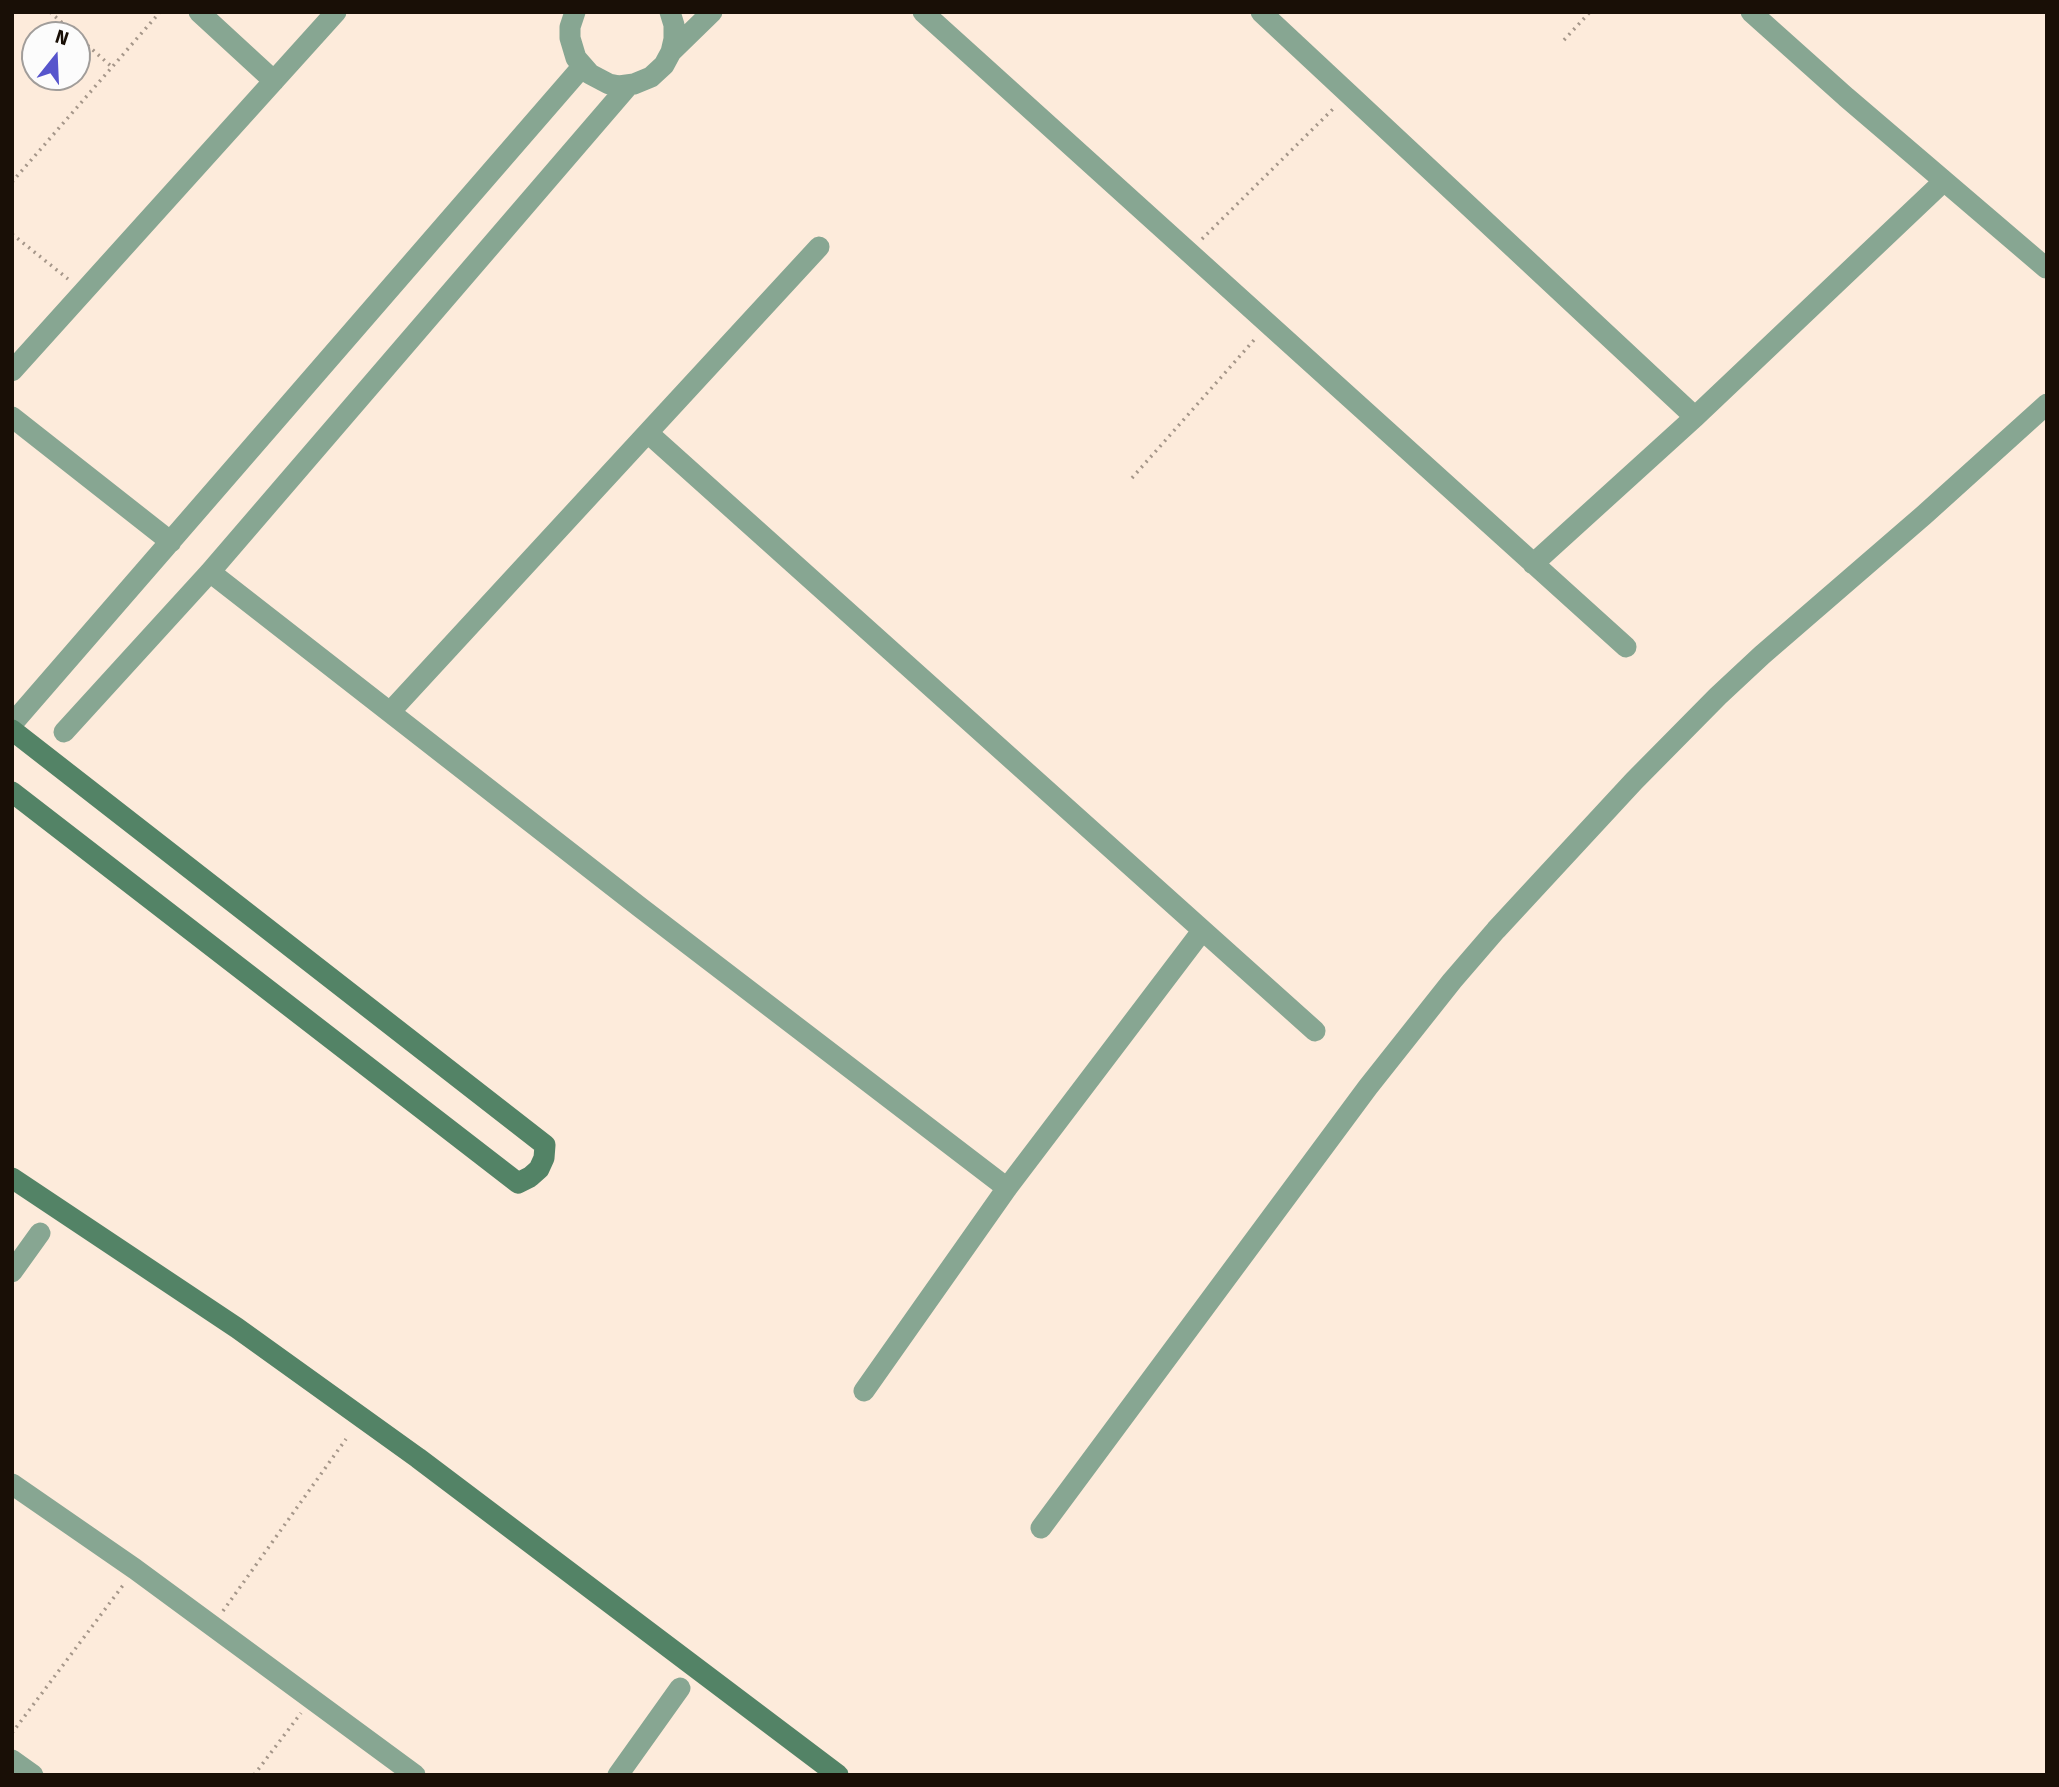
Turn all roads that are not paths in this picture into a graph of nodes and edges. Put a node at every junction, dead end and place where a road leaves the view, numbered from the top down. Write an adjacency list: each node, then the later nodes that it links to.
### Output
1 (199, 12): 12 (street)
2 (336, 12): 12 (street)
3 (553, 12): 9 (street)
4 (670, 12): 10 (street)
5 (712, 12): 10 (street)
6 (923, 12): 23 (street)
7 (1261, 12): 20 (street)
8 (1751, 12): 14 (street)
9 (573, 20): 11 (street)
10 (671, 52): 13 (street)
11 (582, 67): 13 (street); 22 (street)
12 (274, 81): 17 (street)
13 (629, 85): 24 (street)
14 (1944, 181): 16 (street); 20 (street)
15 (820, 247): 21 (street)
16 (2046, 268)
17 (12, 371)
18 (2047, 404): 38 (street)
19 (12, 417): 22 (street)
20 (1695, 417): 23 (street)
21 (648, 433): 26 (street); 30 (street)
22 (171, 542): 27 (street)
23 (1532, 564): 25 (street)
24 (210, 572): 26 (street); 28 (street)
25 (1626, 647)
26 (390, 712): 33 (street)
27 (12, 727): 29 (street)
28 (64, 732)
29 (12, 792)
30 (1202, 931): 31 (street); 33 (street)
31 (1315, 1031)
32 (12, 1178): 44 (street)
33 (1007, 1188): 36 (street)
34 (40, 1233): 35 (street)
35 (12, 1272)
36 (864, 1391)
37 (12, 1484): 42 (street)
38 (1041, 1528)
39 (680, 1688): 43 (street)
40 (12, 1760): 41 (street)
41 (33, 1775)
42 (415, 1775)
43 (618, 1775)
44 (838, 1775)

